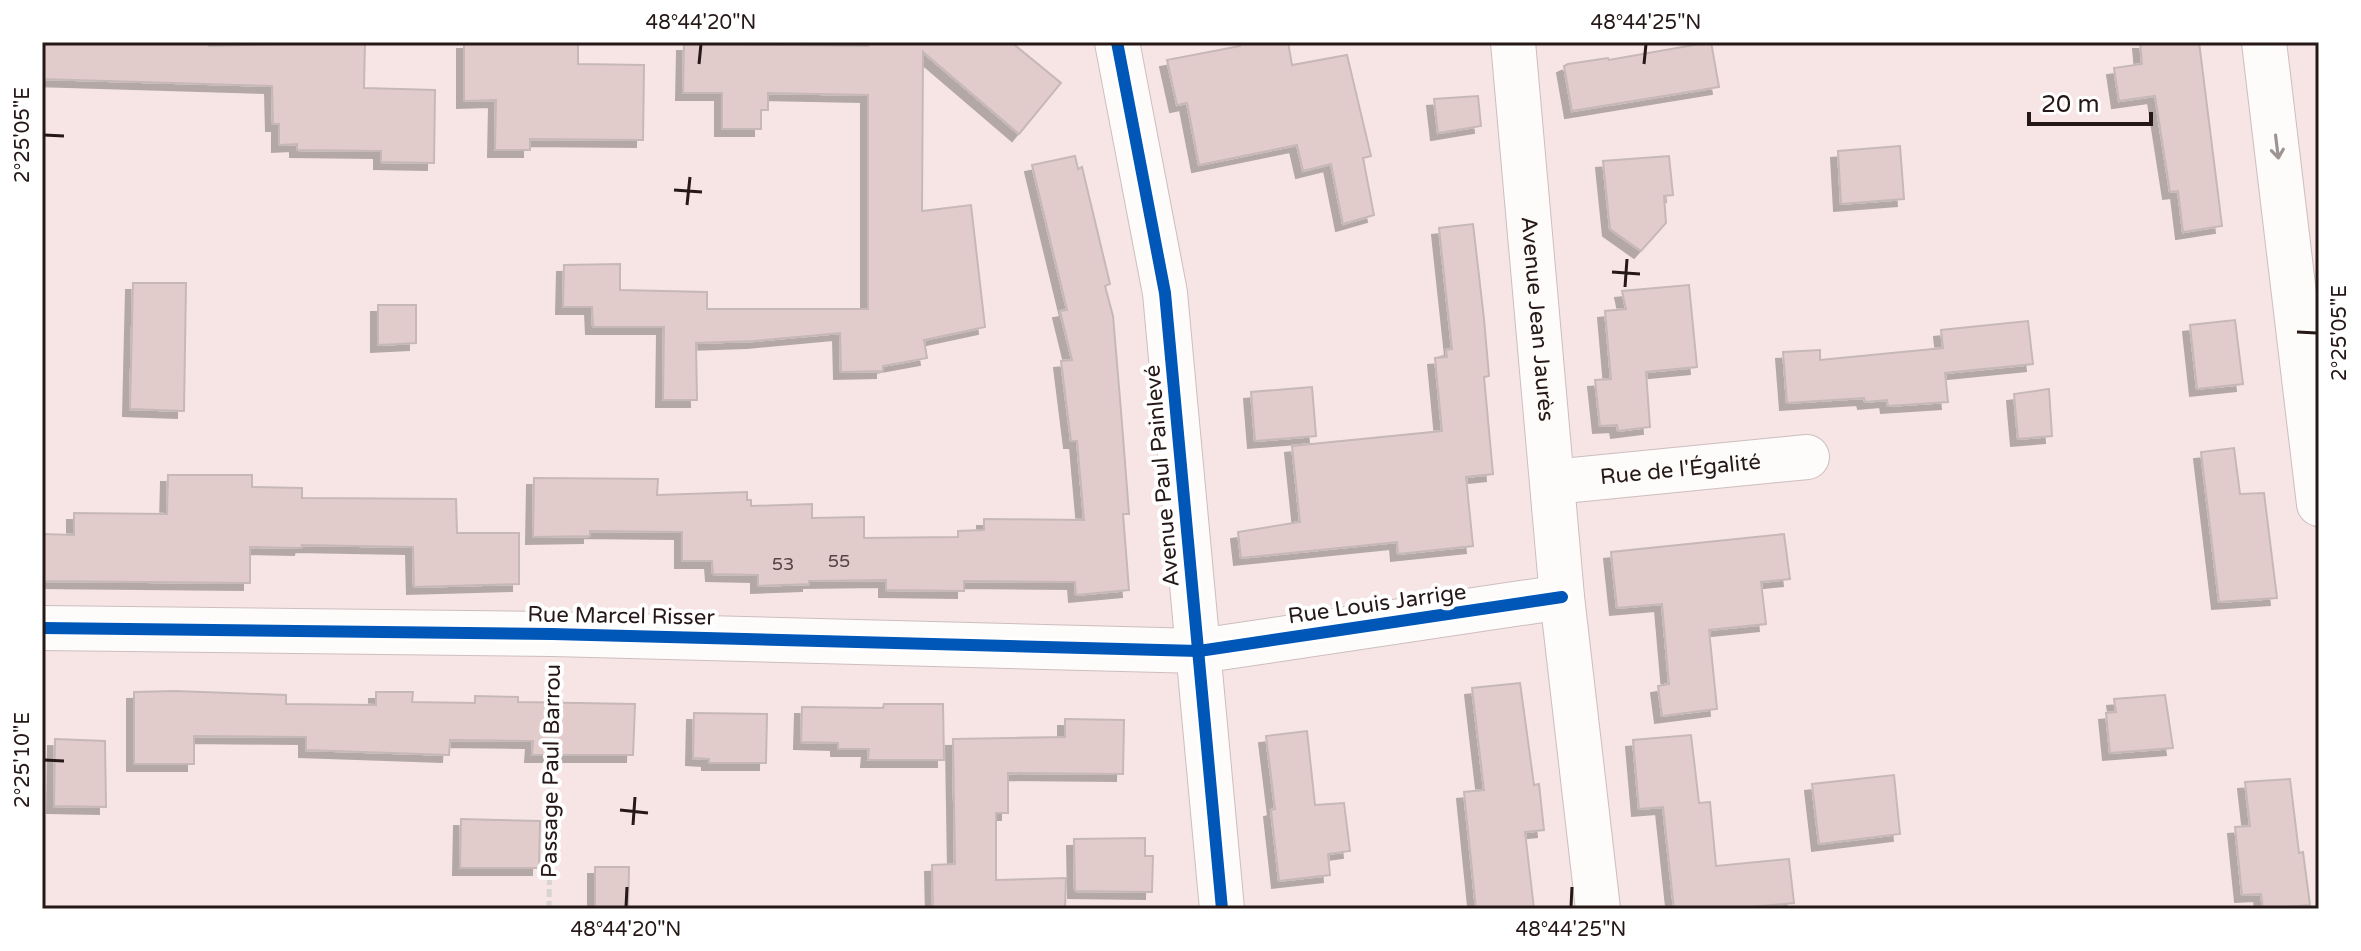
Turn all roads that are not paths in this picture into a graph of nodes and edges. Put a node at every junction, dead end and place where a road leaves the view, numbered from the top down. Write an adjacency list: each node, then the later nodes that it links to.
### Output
1 (1117, 42): 9 (street, Avenue Paul Painlevé)
2 (1513, 42): 5 (street, Avenue Jean Jaurès)
3 (2264, 42): 6 (street, one-way to 6)
4 (1807, 457): 5 (street, Rue de l'Égalité)
5 (1553, 482): 7 (street, Avenue Jean Jaurès)
6 (2319, 504)
7 (1562, 597): 9 (street, Rue Louis Jarrige); 11 (street, Avenue Jean Jaurès)
8 (42, 628): 9 (street, Rue Marcel Risser)
9 (1199, 651): 10 (street, Avenue Paul Painlevé)
10 (1222, 909)
11 (1598, 909)

